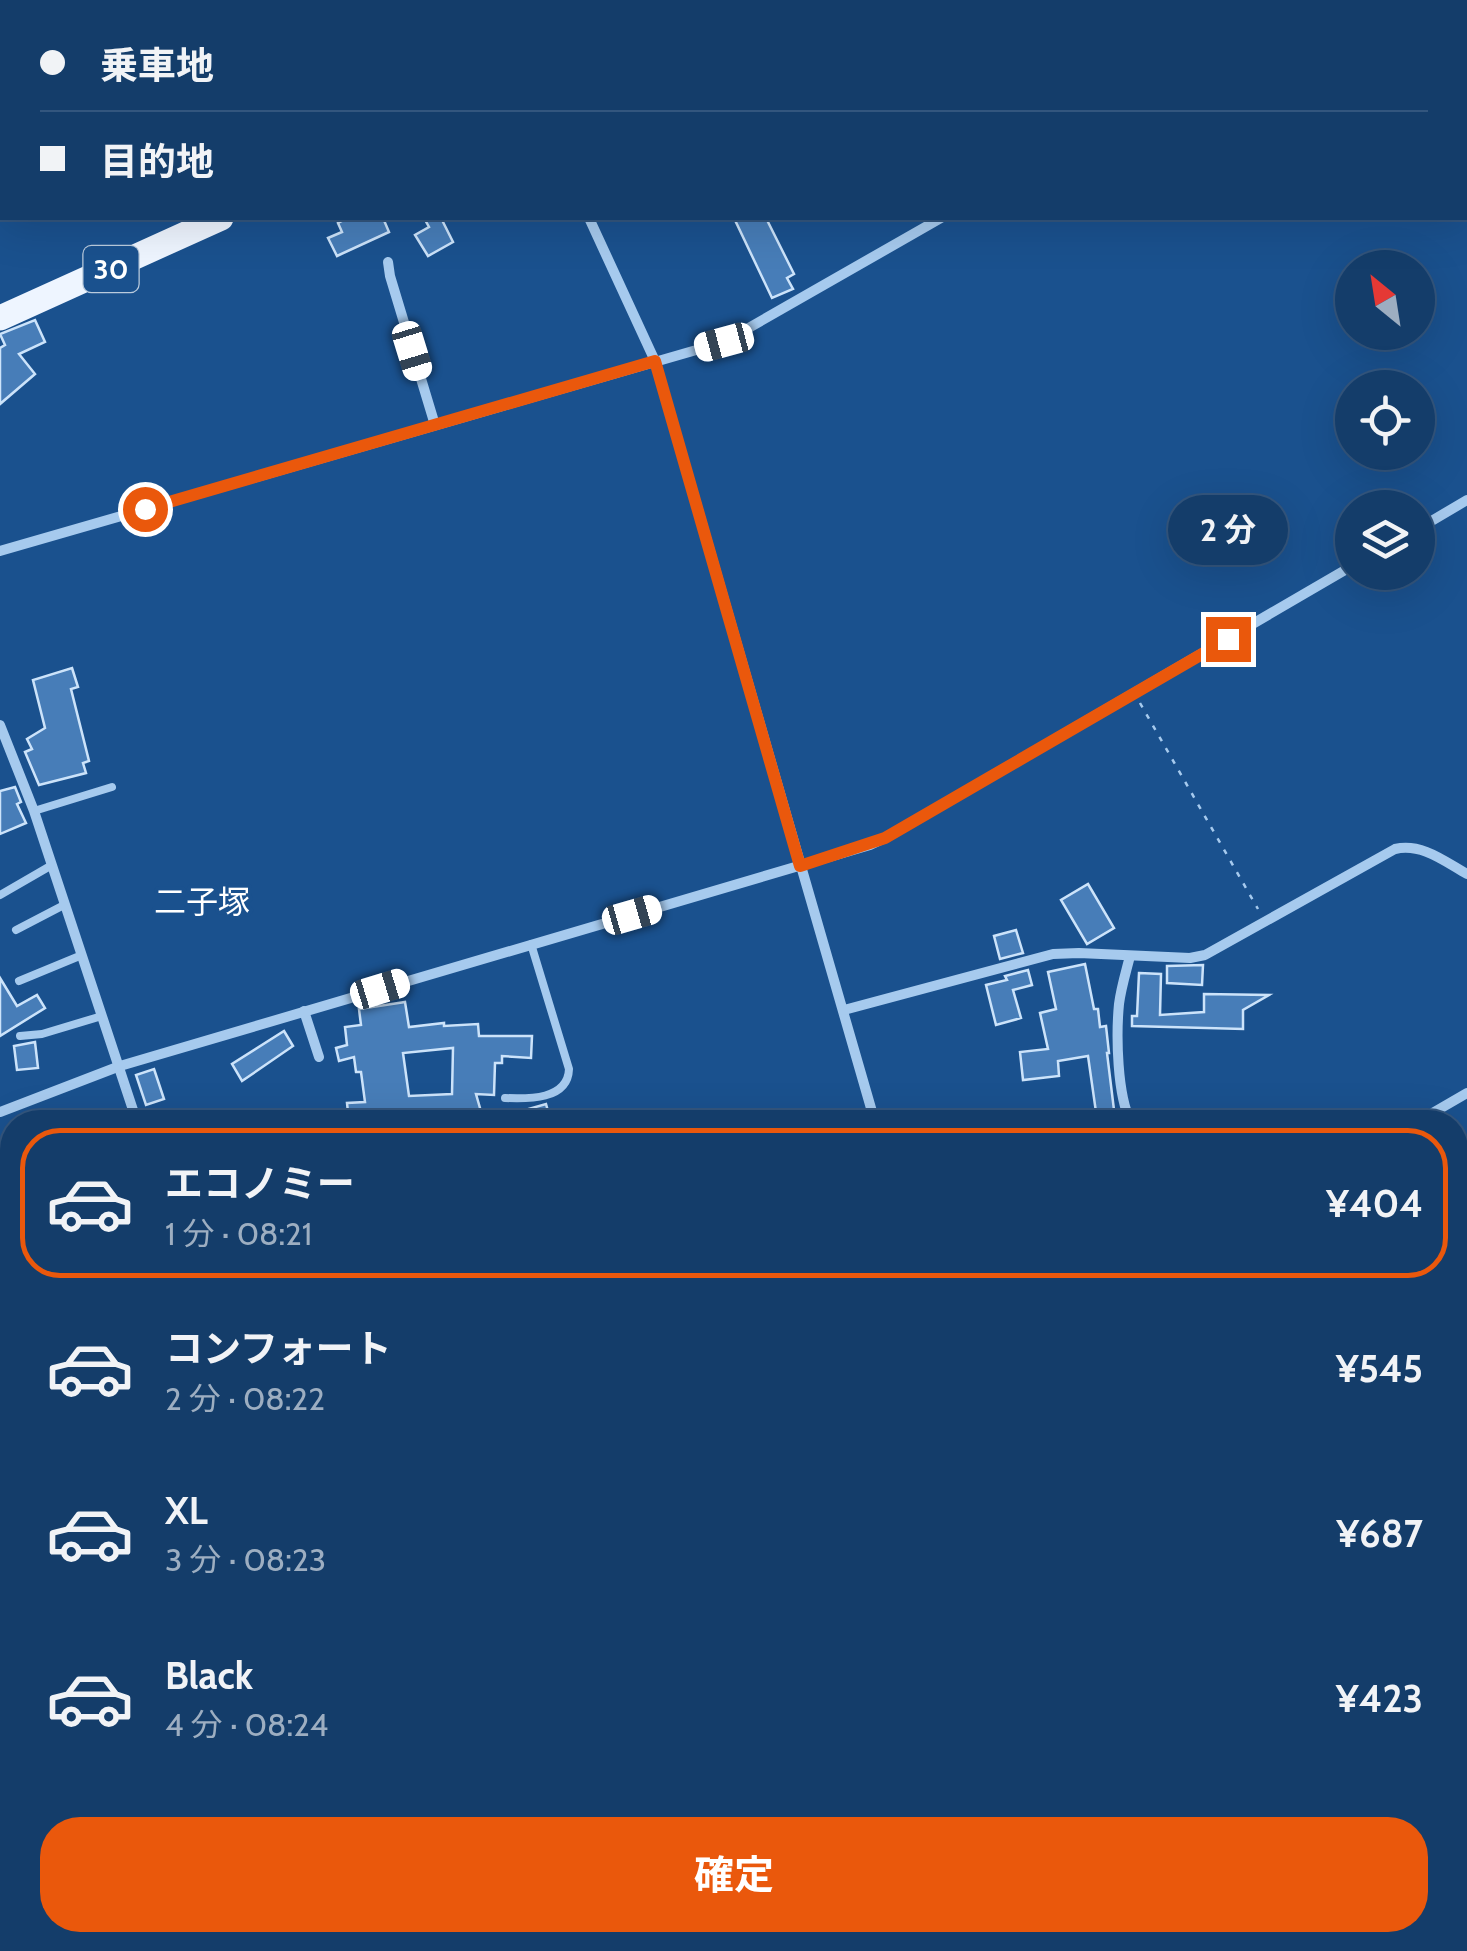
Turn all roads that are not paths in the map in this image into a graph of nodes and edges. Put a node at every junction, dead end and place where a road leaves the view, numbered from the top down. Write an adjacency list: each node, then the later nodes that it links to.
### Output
1 (216, 220): 5 (main road, 30)
2 (590, 220): 6 (street)
3 (938, 220): 6 (street)
4 (388, 262): 7 (street)
5 (0, 318)
6 (655, 361): 7 (street); 16 (street)
7 (435, 425): 10 (street)
8 (1467, 500): 9 (street)
9 (1435, 518)
10 (0, 551)
11 (1335, 576): 16 (street)
12 (0, 725): 14 (street)
13 (112, 787): 14 (lane)
14 (34, 810): 15 (street)
15 (52, 866): 18 (lane); 19 (street)
16 (800, 866): 21 (street); 25 (street)
17 (1467, 874): 23 (street)
18 (0, 896)
19 (64, 904): 20 (lane); 22 (street)
20 (16, 930)
21 (531, 944): 26 (street); 32 (lane)
22 (82, 955): 24 (lane); 27 (street)
23 (1130, 956): 25 (street); 36 (street)
24 (19, 981)
25 (844, 1010): 35 (street)
26 (304, 1011): 29 (street); 30 (street)
27 (102, 1016): 28 (lane); 30 (street)
28 (20, 1036)
29 (319, 1058)
30 (120, 1066): 33 (street); 34 (street)
31 (1467, 1093): 37 (street)
32 (505, 1098)
33 (5, 1110)
34 (133, 1110)
35 (873, 1110)
36 (1125, 1110)
37 (1438, 1110)

